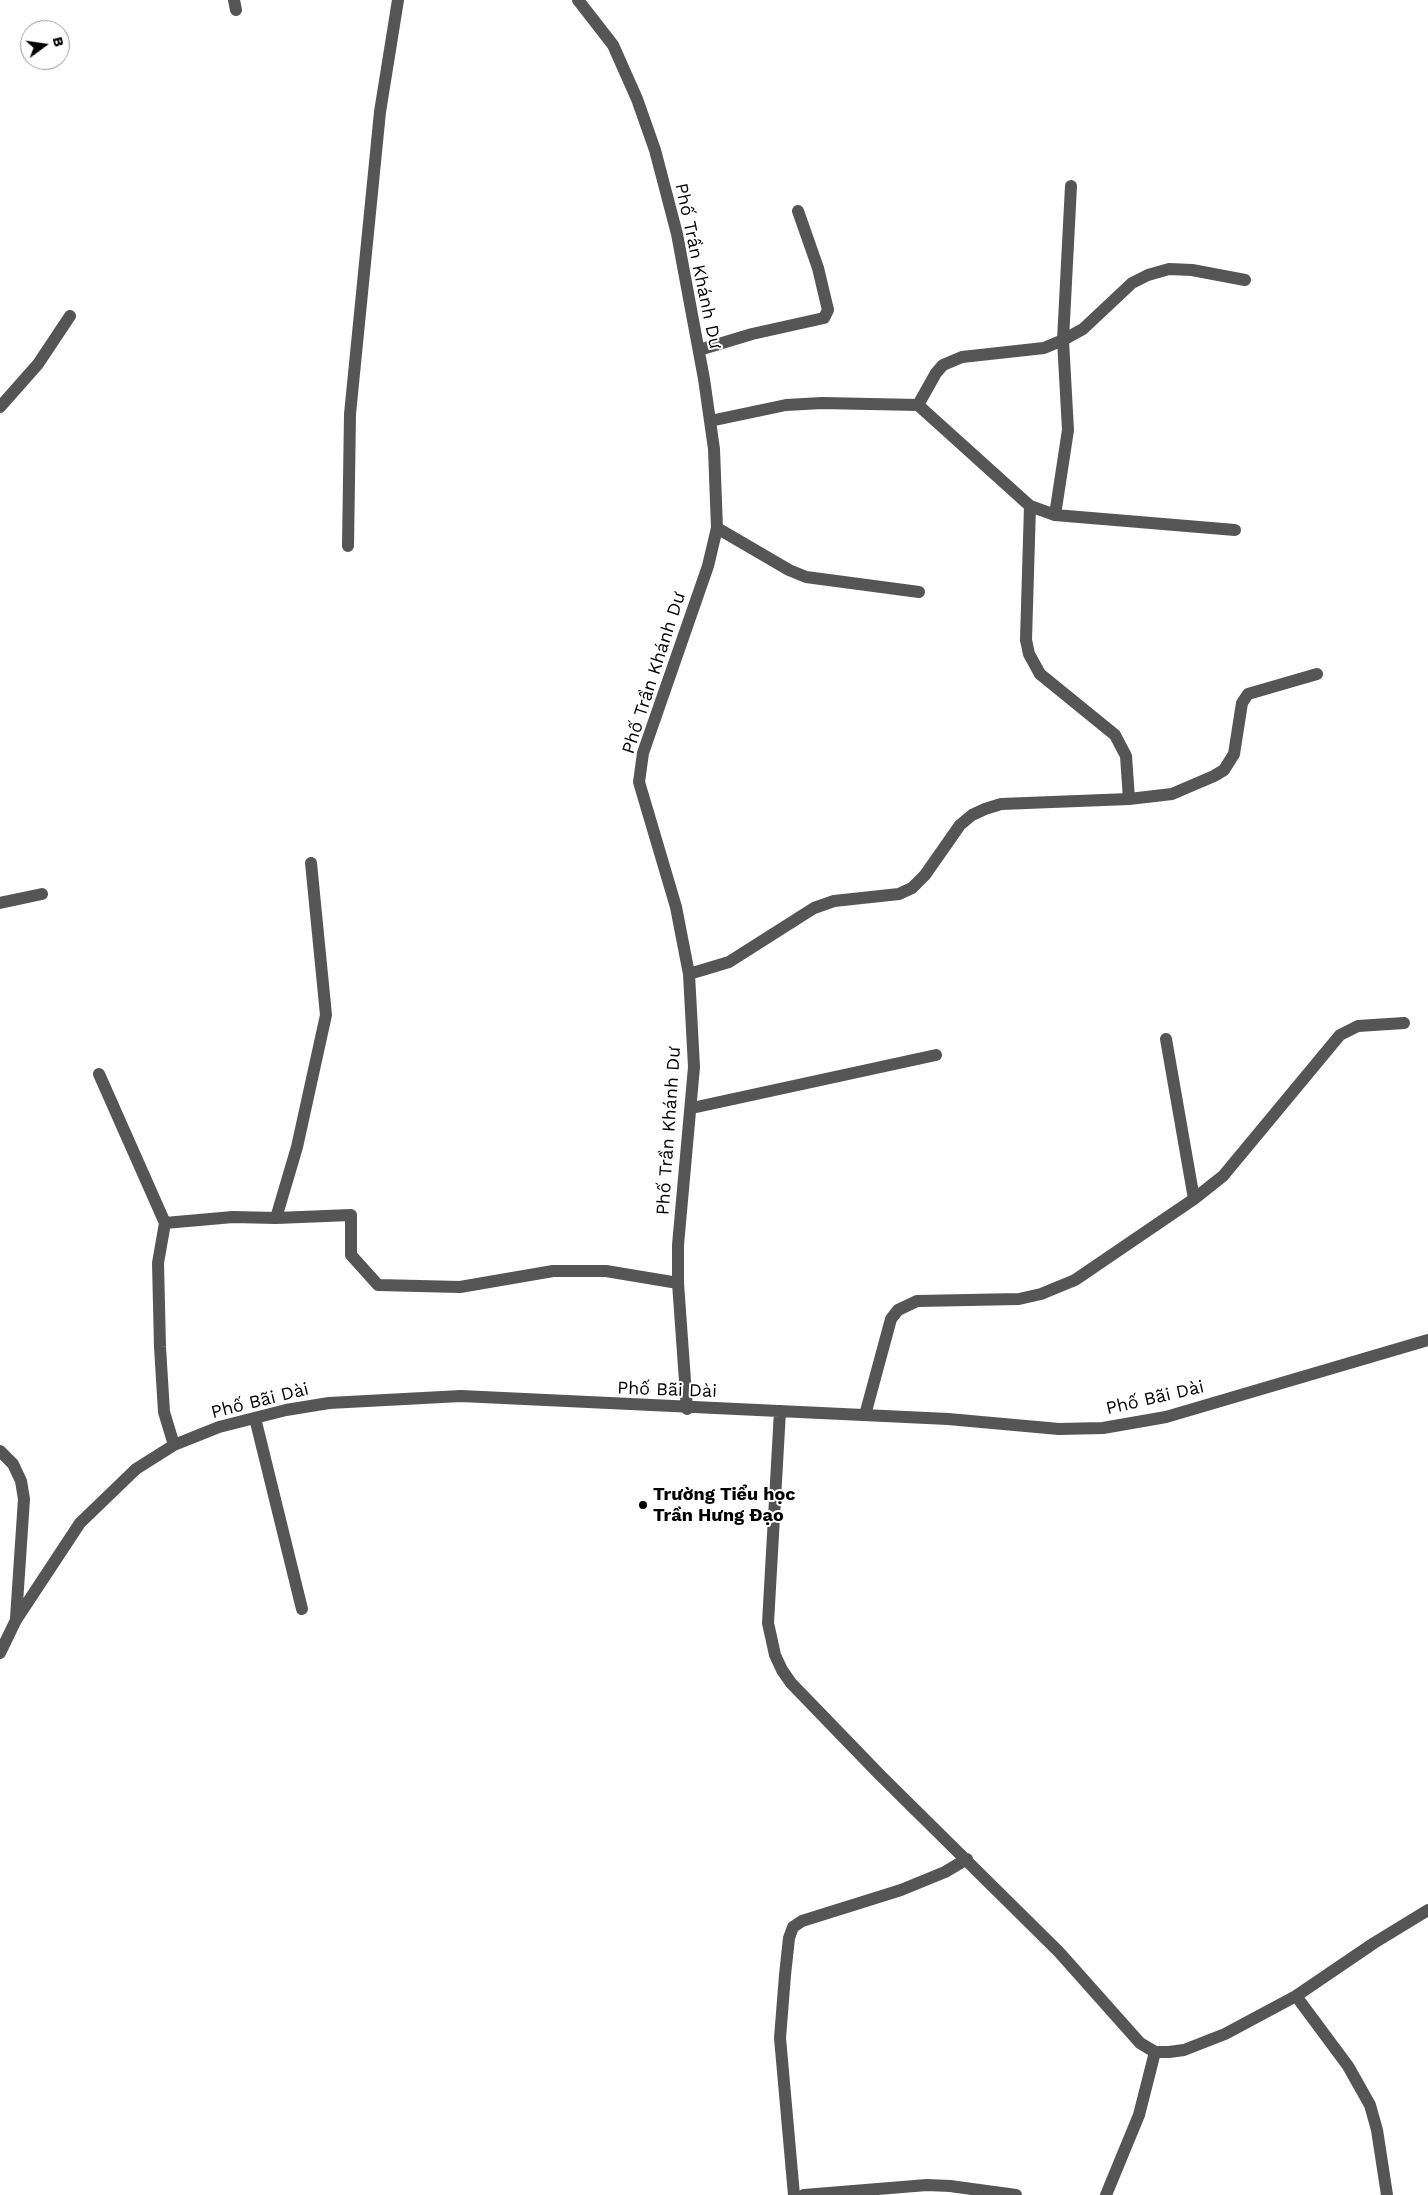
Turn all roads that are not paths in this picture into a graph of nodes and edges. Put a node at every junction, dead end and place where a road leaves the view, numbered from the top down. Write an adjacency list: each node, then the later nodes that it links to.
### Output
1 (398, 0): 16 (street)
2 (578, 0): 8 (street, Phố Trần Khánh Dư)
3 (1071, 186): 7 (street)
4 (798, 211): 8 (street)
5 (1245, 280): 7 (street)
6 (70, 316): 10 (street)
7 (1063, 340): 9 (street); 13 (street)
8 (699, 350): 11 (street, Phố Trần Khánh Dư)
9 (918, 405): 11 (street); 12 (street)
10 (0, 407)
11 (710, 421): 14 (street, Phố Trần Khánh Dư)
12 (1030, 506): 13 (street); 19 (street)
13 (1055, 515): 15 (street)
14 (717, 528): 17 (street); 23 (street, Phố Trần Khánh Dư)
15 (1235, 530)
16 (348, 546)
17 (919, 592)
18 (1317, 674): 19 (street)
19 (1130, 798): 23 (street)
20 (311, 863): 30 (street)
21 (42, 894): 22 (street)
22 (0, 903)
23 (689, 974): 28 (street, Phố Trần Khánh Dư)
24 (1404, 1023): 29 (street)
25 (1166, 1039): 29 (street)
26 (936, 1055): 28 (street)
27 (99, 1074): 31 (street)
28 (692, 1108): 32 (street, Phố Trần Khánh Dư)
29 (1194, 1199): 36 (street)
30 (276, 1218): 31 (street); 32 (street)
31 (165, 1223): 38 (street)
32 (678, 1283): 34 (street, Phố Trần Khánh Dư)
33 (1428, 1340): 36 (street, Phố Bãi Dài)
34 (687, 1409): 35 (street, Phố Bãi Dài); 37 (street, Phố Bãi Dài)
35 (780, 1411): 36 (street, Phố Bãi Dài); 43 (street)
36 (865, 1415)
37 (254, 1418): 38 (street, Phố Bãi Dài); 40 (street)
38 (174, 1446): 41 (street, Phố Bãi Dài)
39 (0, 1451): 41 (street)
40 (302, 1609)
41 (16, 1620): 42 (street, Phố Bãi Dài)
42 (0, 1653)
43 (967, 1860): 46 (street); 47 (street)
44 (1428, 1910): 45 (street)
45 (1296, 1996): 46 (street); 51 (street)
46 (1155, 2052): 50 (street)
47 (794, 2195)
48 (804, 2195): 49 (street)
49 (1016, 2195)
50 (1106, 2195)
51 (1387, 2195)

